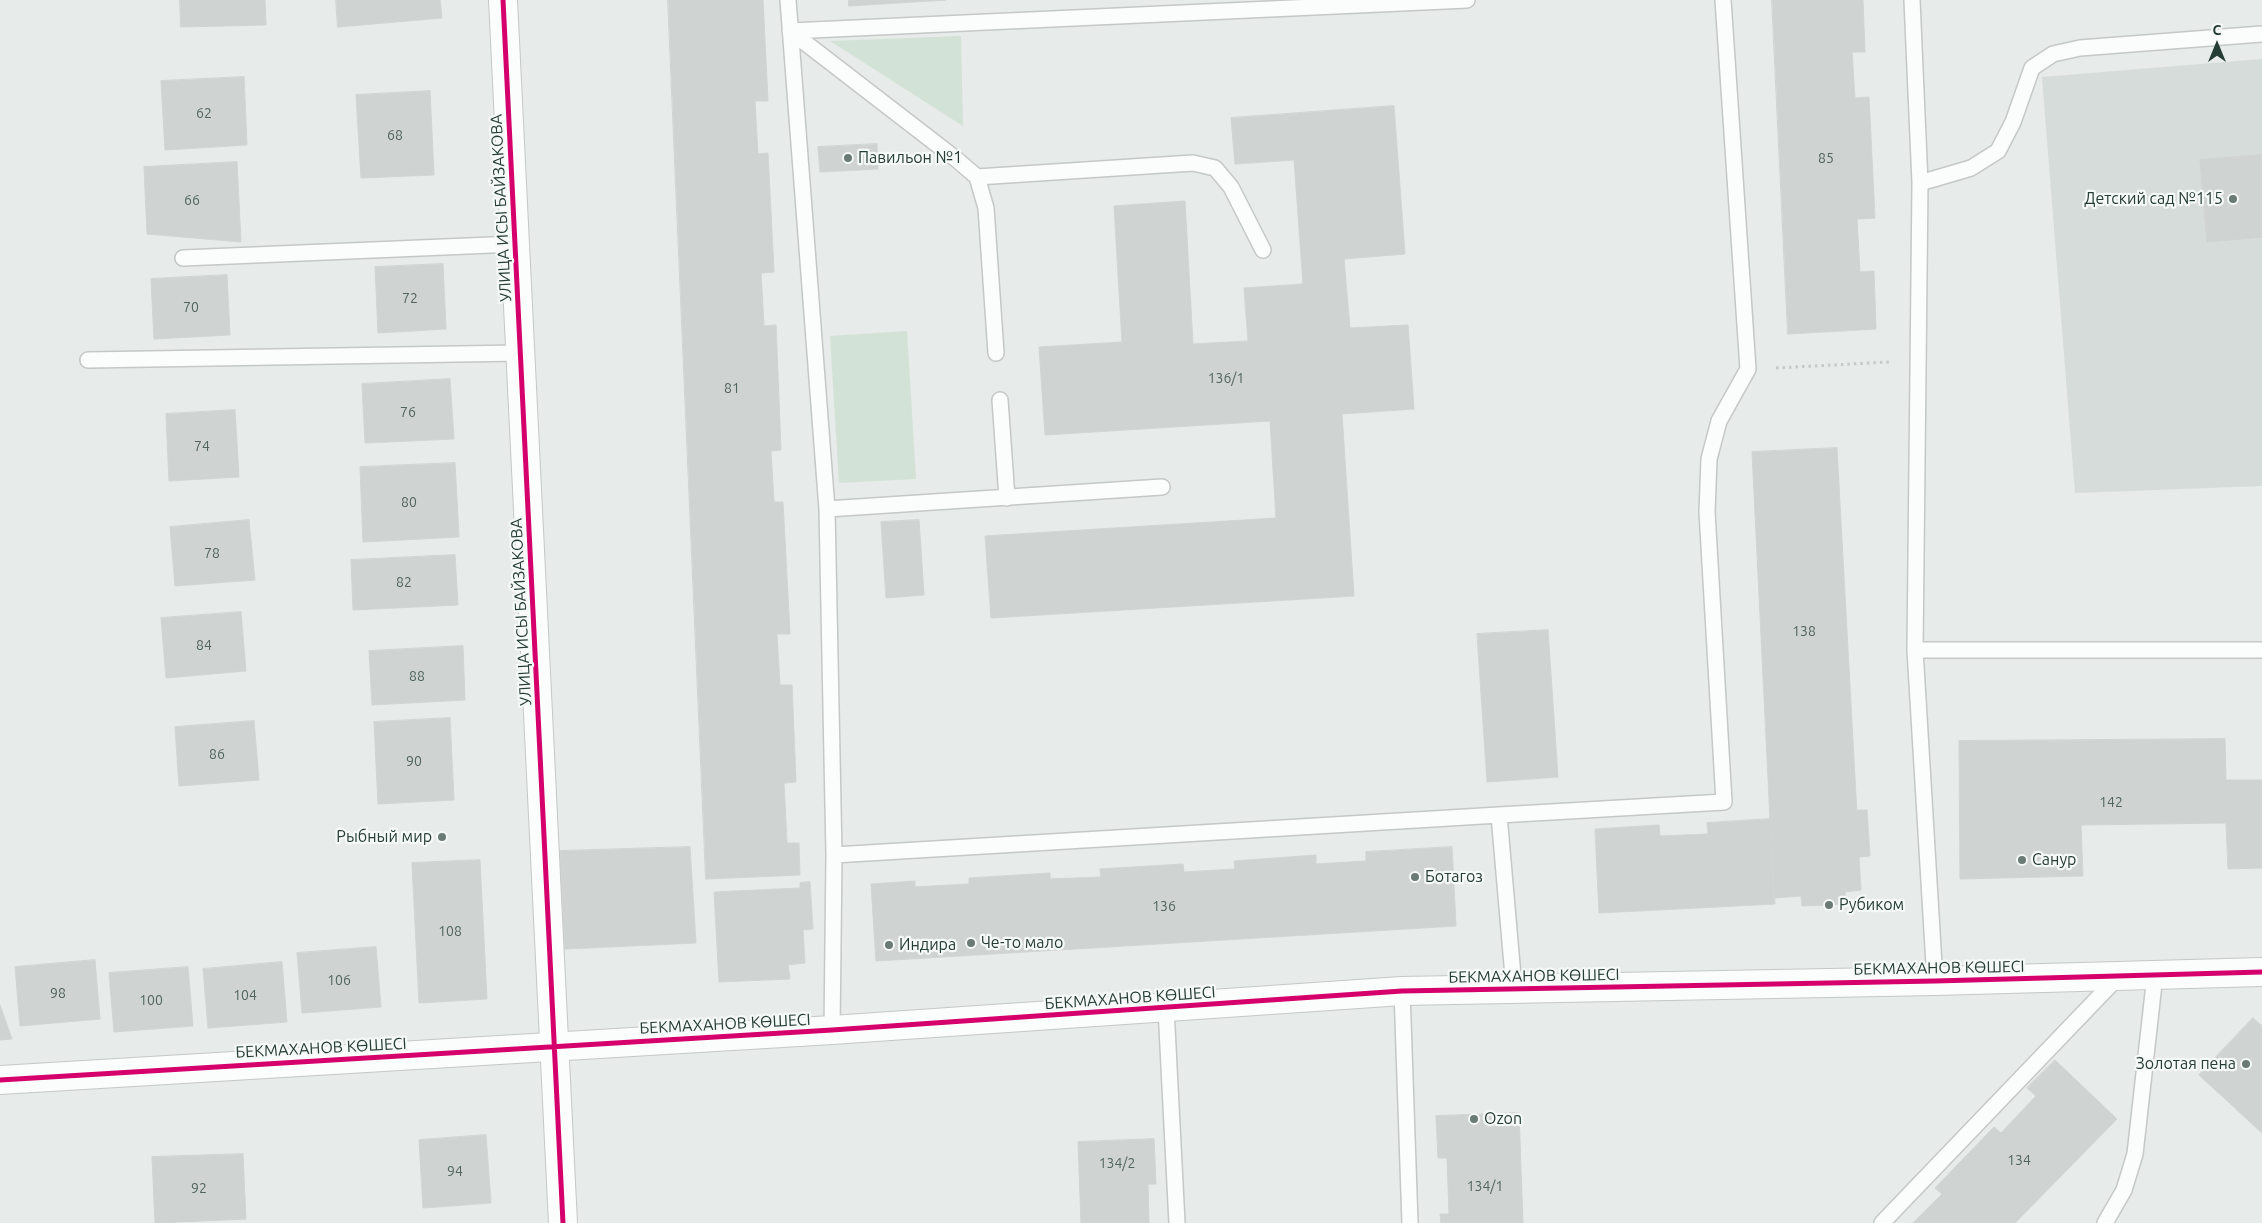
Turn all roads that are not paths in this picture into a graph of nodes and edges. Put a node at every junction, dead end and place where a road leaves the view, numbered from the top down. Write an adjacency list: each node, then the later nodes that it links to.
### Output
1 (503, 0): 10 (street, УЛИЦА ИСЫ БАЙЗАКОВА)
2 (788, 0): 6 (lane)
3 (1468, 0): 6 (lane)
4 (1724, 0): 22 (lane)
5 (1912, 0): 9 (lane)
6 (790, 31): 8 (lane); 19 (lane)
7 (2262, 34): 9 (lane)
8 (977, 177): 11 (lane); 14 (lane)
9 (1920, 183): 20 (lane)
10 (515, 244): 12 (lane); 13 (street, УЛИЦА ИСЫ БАЙЗАКОВА)
11 (1264, 250)
12 (183, 258)
13 (520, 352): 15 (lane); 32 (street, УЛИЦА ИСЫ БАЙЗАКОВА)
14 (996, 352)
15 (88, 360)
16 (1000, 400): 18 (lane)
17 (1162, 487): 18 (lane)
18 (1007, 498): 19 (lane)
19 (827, 509): 23 (lane)
20 (1915, 650): 21 (lane); 27 (lane)
21 (2262, 650)
22 (1499, 815): 23 (lane); 28 (lane)
23 (834, 855): 31 (lane)
24 (2262, 972): 25 (street, БЕКМАХАНОВ КӨШЕСІ)
25 (2155, 975): 26 (street, БЕКМАХАНОВ КӨШЕСІ); 38 (lane)
26 (2118, 977): 27 (street, БЕКМАХАНОВ КӨШЕСІ); 37 (lane)
27 (1935, 981): 28 (street, БЕКМАХАНОВ КӨШЕСІ)
28 (1514, 988): 29 (street, БЕКМАХАНОВ КӨШЕСІ)
29 (1402, 991): 30 (street, БЕКМАХАНОВ КӨШЕСІ); 36 (lane)
30 (1166, 1008): 31 (street, БЕКМАХАНОВ КӨШЕСІ); 35 (lane)
31 (832, 1030): 32 (street, БЕКМАХАНОВ КӨШЕСІ)
32 (554, 1046): 33 (street, БЕКМАХАНОВ КӨШЕСІ); 34 (street, УЛИЦА ИСЫ БАЙЗАКОВА)
33 (0, 1080)
34 (563, 1223)
35 (1176, 1223)
36 (1410, 1223)
37 (1882, 1223)
38 (2105, 1223)

